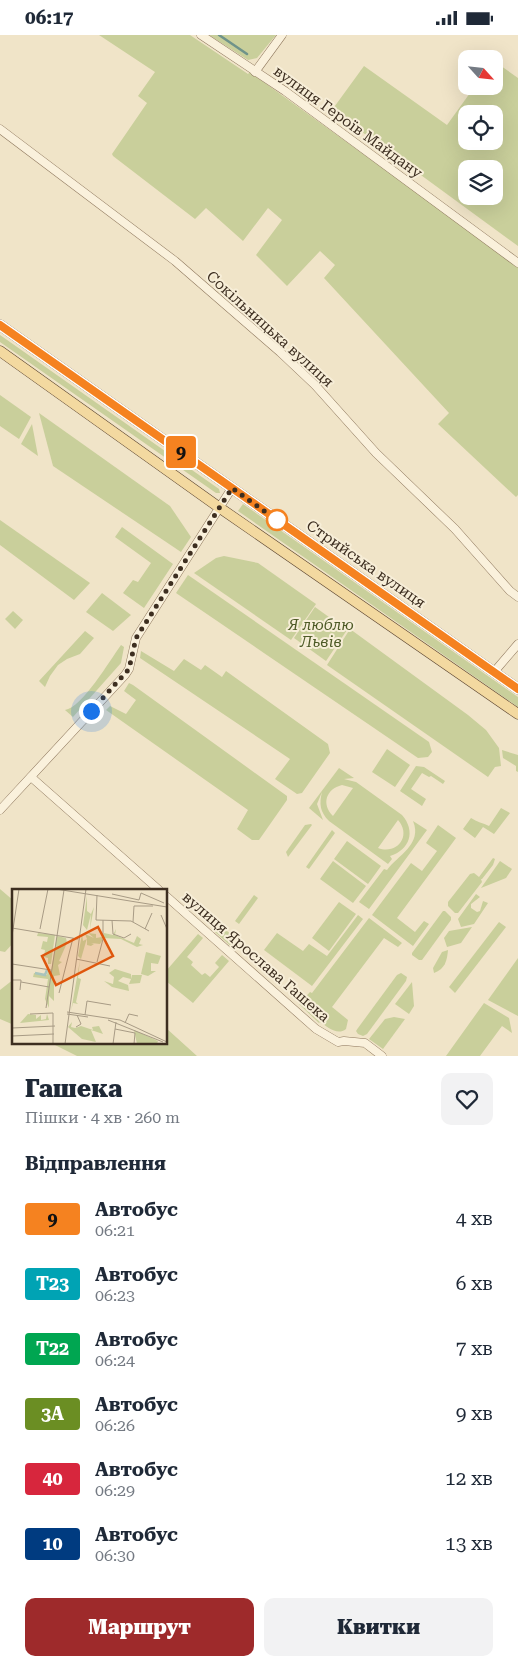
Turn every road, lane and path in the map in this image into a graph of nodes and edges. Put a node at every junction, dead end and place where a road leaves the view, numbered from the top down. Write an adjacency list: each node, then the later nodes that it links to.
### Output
1 (201, 35): 3 (street, вулиця Героїв Майдану)
2 (282, 35): 3 (street)
3 (255, 72): 5 (street, вулиця Героїв Майдану)
4 (0, 129): 10 (street, Сокільницька вулиця)
5 (518, 263)
6 (0, 325): 8 (main road, Стрийська вулиця)
7 (0, 351): 9 (main road)
8 (232, 488): 9 (street); 12 (main road, Стрийська вулиця)
9 (220, 507): 14 (main road); 15 (street)
10 (518, 597)
11 (518, 644): 12 (street)
12 (494, 672): 13 (main road, Стрийська вулиця)
13 (518, 689)
14 (518, 715)
15 (31, 777): 16 (street); 17 (street)
16 (0, 810)
17 (158, 889)
18 (168, 899): 19 (street, вулиця Ярослава Гашека)
19 (382, 1056)

